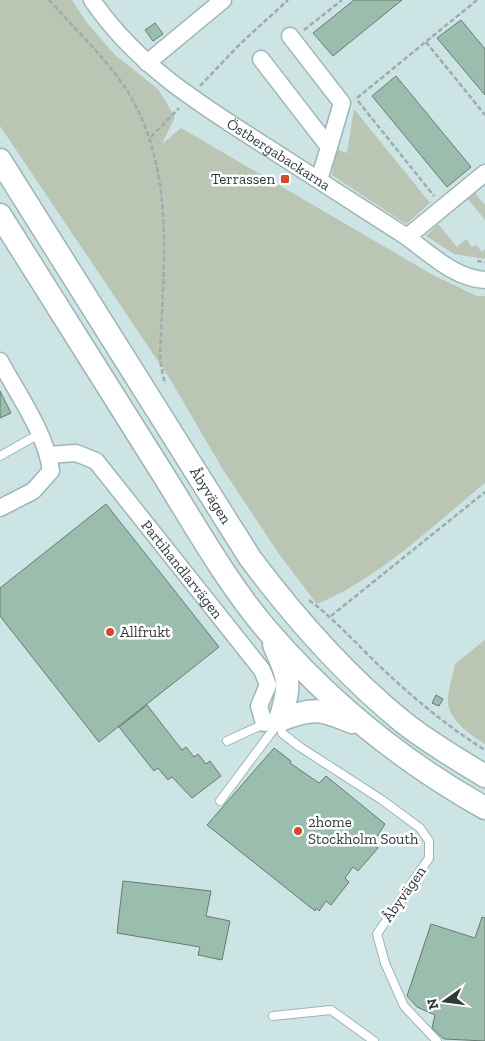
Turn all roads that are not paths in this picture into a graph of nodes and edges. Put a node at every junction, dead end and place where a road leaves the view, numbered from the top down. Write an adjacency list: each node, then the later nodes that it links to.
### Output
1 (92, 0): 5 (street, Östbergabackarna)
2 (223, 0): 5 (street)
3 (296, 34): 6 (street)
4 (261, 59): 6 (street)
5 (147, 63): 9 (street, Östbergabackarna)
6 (329, 148): 9 (street)
7 (0, 160): 22 (street, Åbyvägen)
8 (485, 173): 11 (street)
9 (319, 180): 11 (street, Östbergabackarna)
10 (0, 215): 18 (street, Åbyvägen)
11 (407, 237): 12 (street, Östbergabackarna)
12 (485, 280)
13 (0, 361): 14 (street)
14 (39, 434): 15 (street); 16 (lane)
15 (48, 455): 17 (street); 19 (street, Partihandlarvägen)
16 (0, 456)
17 (0, 508)
18 (268, 631): 19 (street); 20 (street, Åbyvägen)
19 (272, 722): 20 (street); 21 (lane); 23 (lane); 27 (lane, Åbyvägen)
20 (369, 730): 24 (street, Åbyvägen)
21 (227, 741)
22 (485, 776)
23 (220, 801)
24 (485, 808)
25 (273, 1016): 26 (lane)
26 (374, 1041)
27 (437, 1041)

